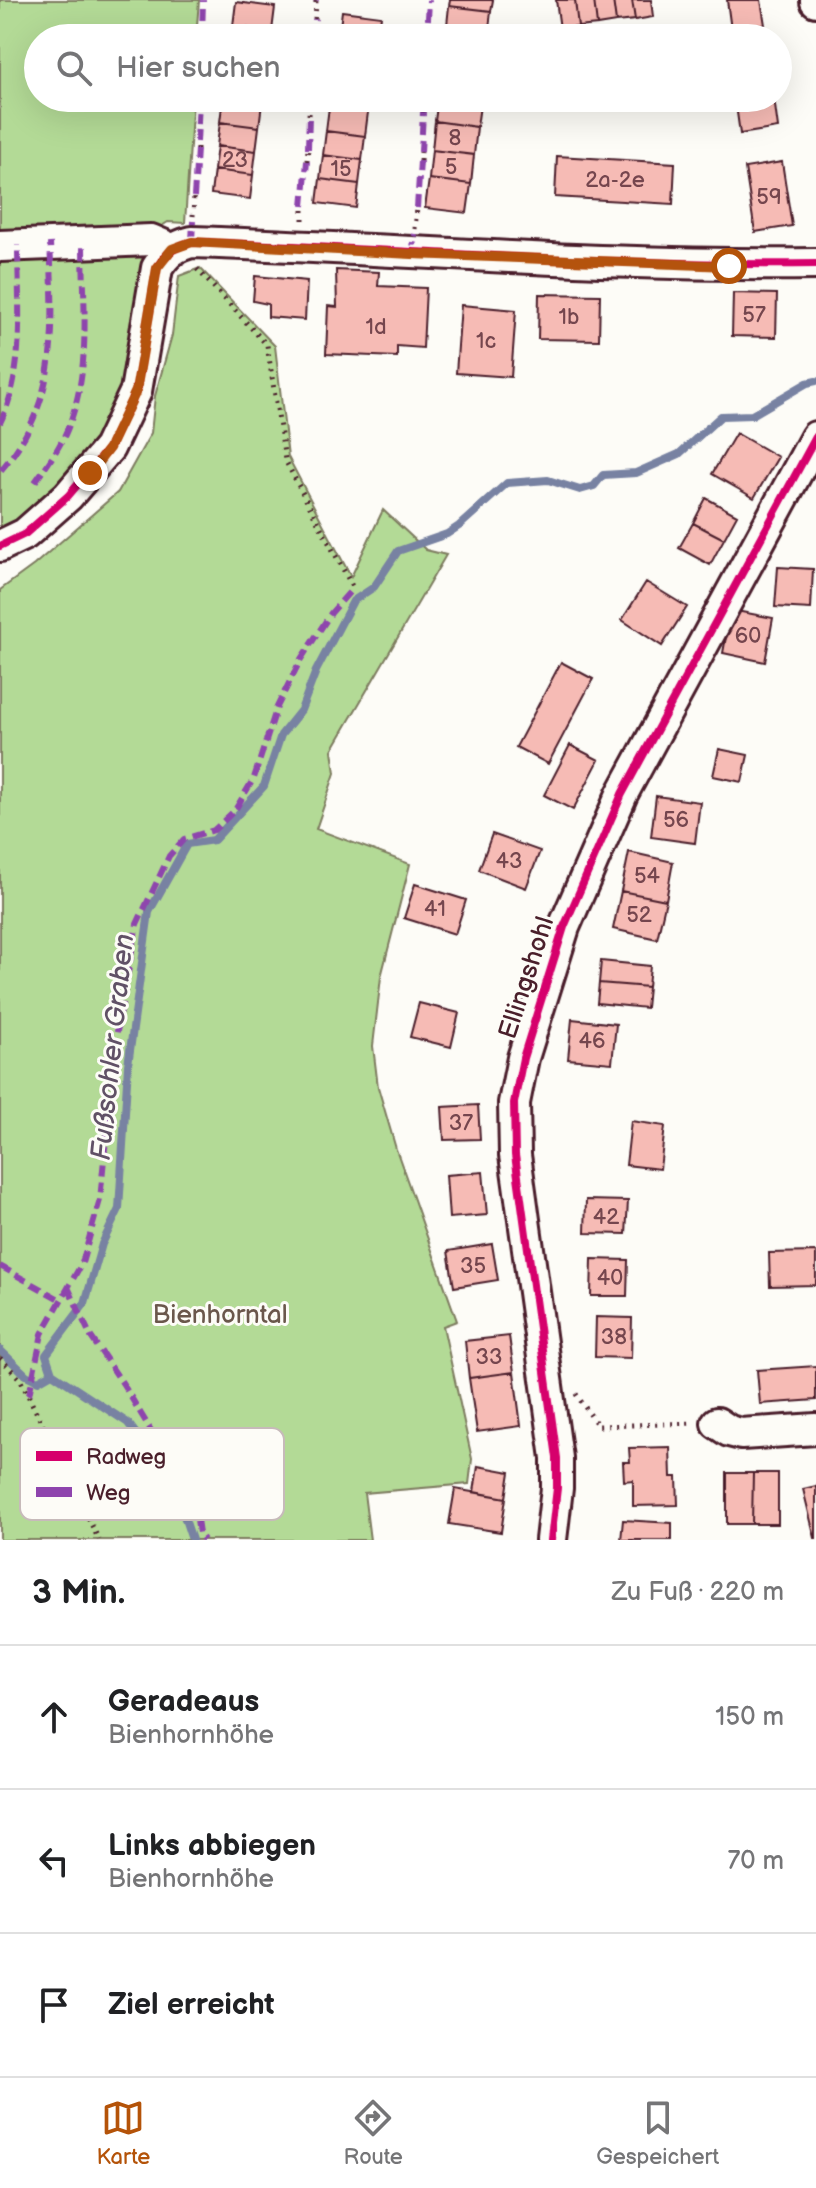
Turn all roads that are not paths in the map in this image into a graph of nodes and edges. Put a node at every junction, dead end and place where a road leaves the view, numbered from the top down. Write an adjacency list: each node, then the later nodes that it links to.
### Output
1 (186, 237): 2 (street); 3 (street); 5 (street)
2 (0, 246)
3 (816, 264)
4 (816, 437): 8 (street, Ellingshohl)
5 (0, 546)
6 (717, 1423): 7 (street)
7 (816, 1429)
8 (551, 1540)

